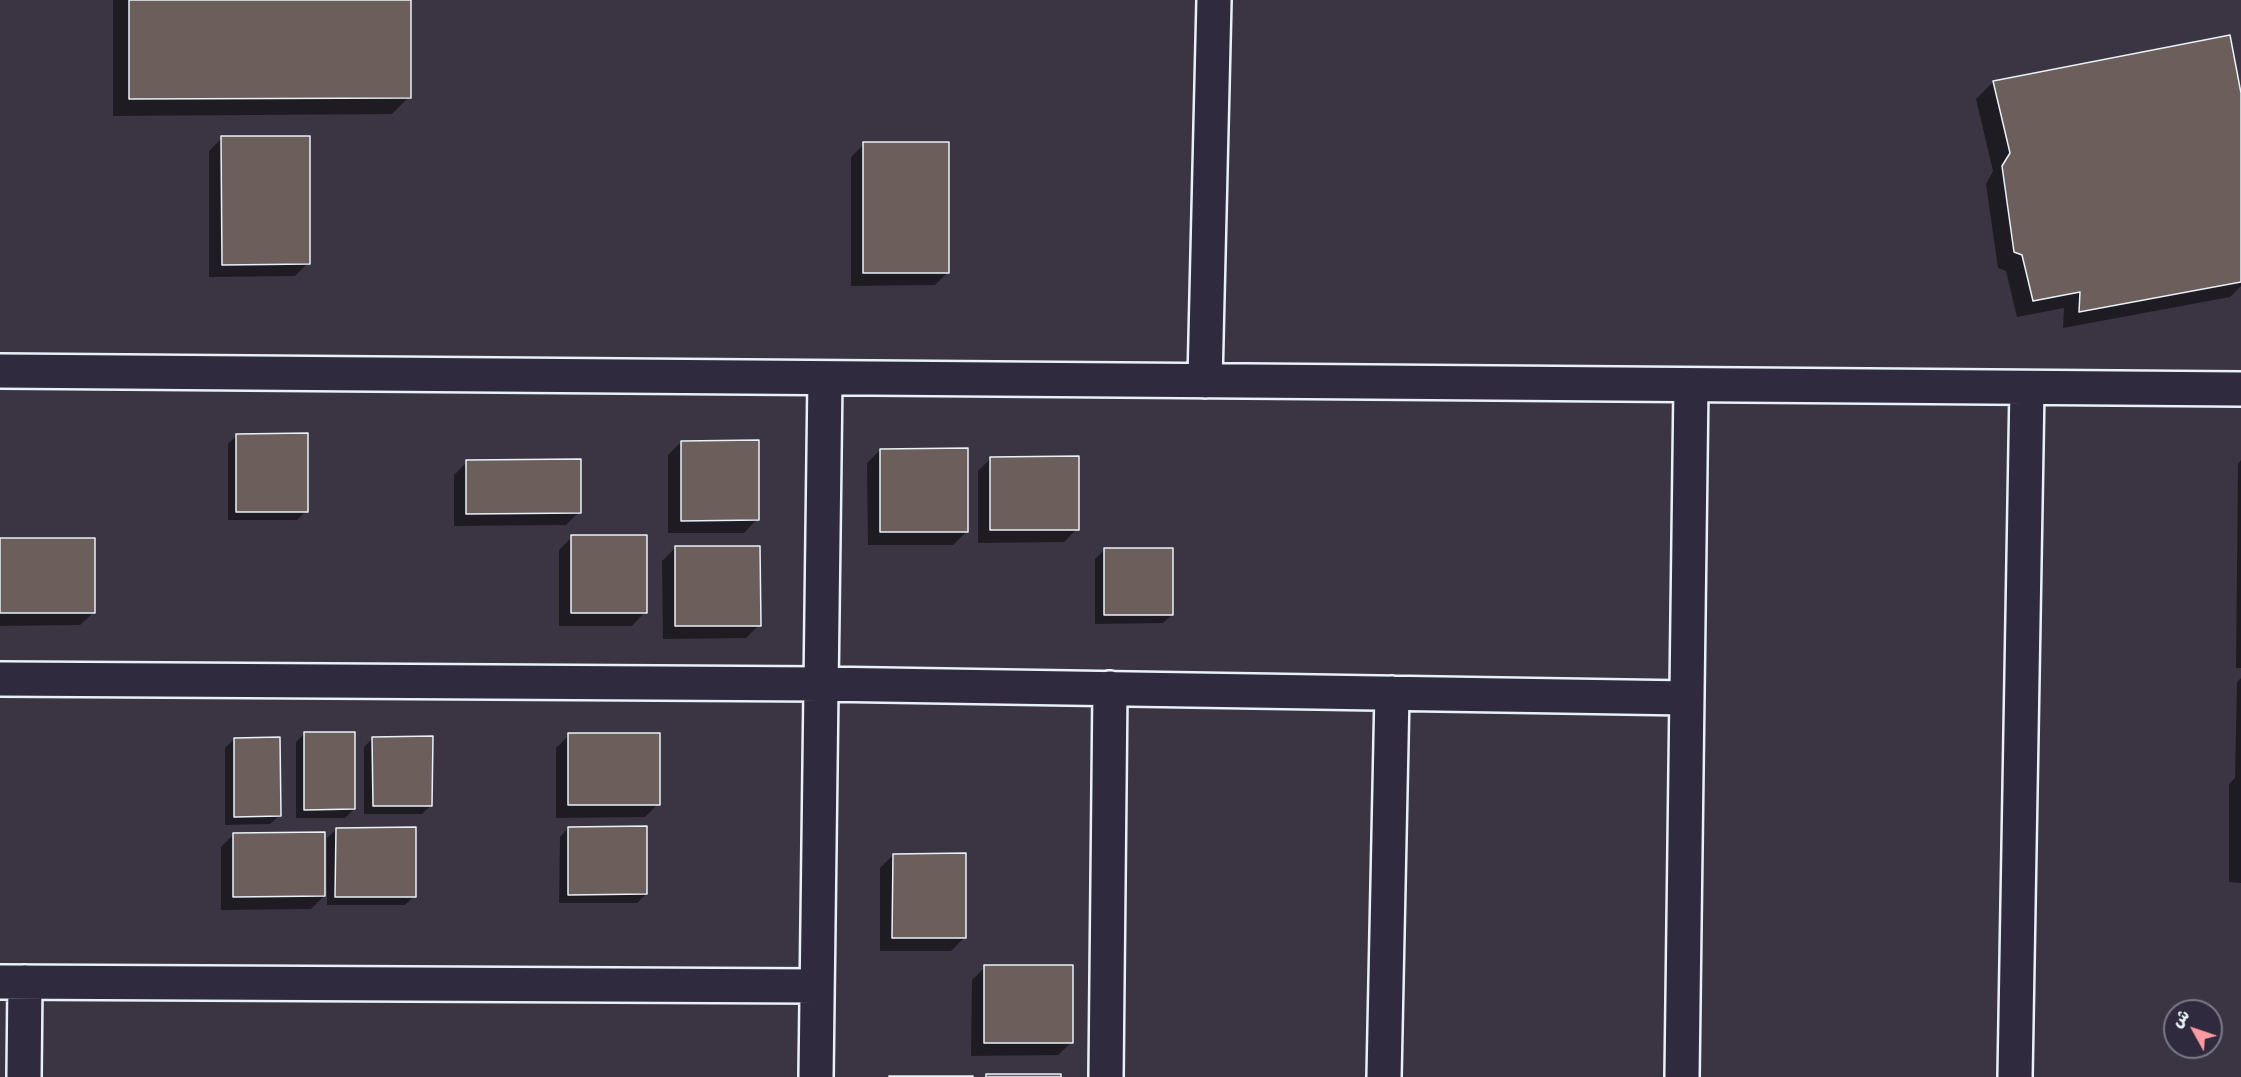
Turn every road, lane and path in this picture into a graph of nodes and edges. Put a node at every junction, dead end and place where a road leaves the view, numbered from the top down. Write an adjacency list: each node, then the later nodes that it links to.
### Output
1 (1214, 0): 4 (street)
2 (0, 371): 3 (street)
3 (825, 378): 4 (street); 9 (street)
4 (1205, 381): 5 (street)
5 (1691, 385): 6 (street); 12 (street)
6 (2027, 388): 7 (street); 20 (street)
7 (2241, 389)
8 (0, 679): 9 (street)
9 (821, 684): 10 (street); 14 (street)
10 (1110, 688): 11 (street); 17 (street)
11 (1392, 693): 12 (street); 18 (street)
12 (1687, 698): 19 (street)
13 (12, 982): 14 (street); 15 (street)
14 (817, 986): 16 (street)
15 (24, 1077)
16 (816, 1077)
17 (1106, 1077)
18 (1384, 1077)
19 (1682, 1077)
20 (2014, 1077)

